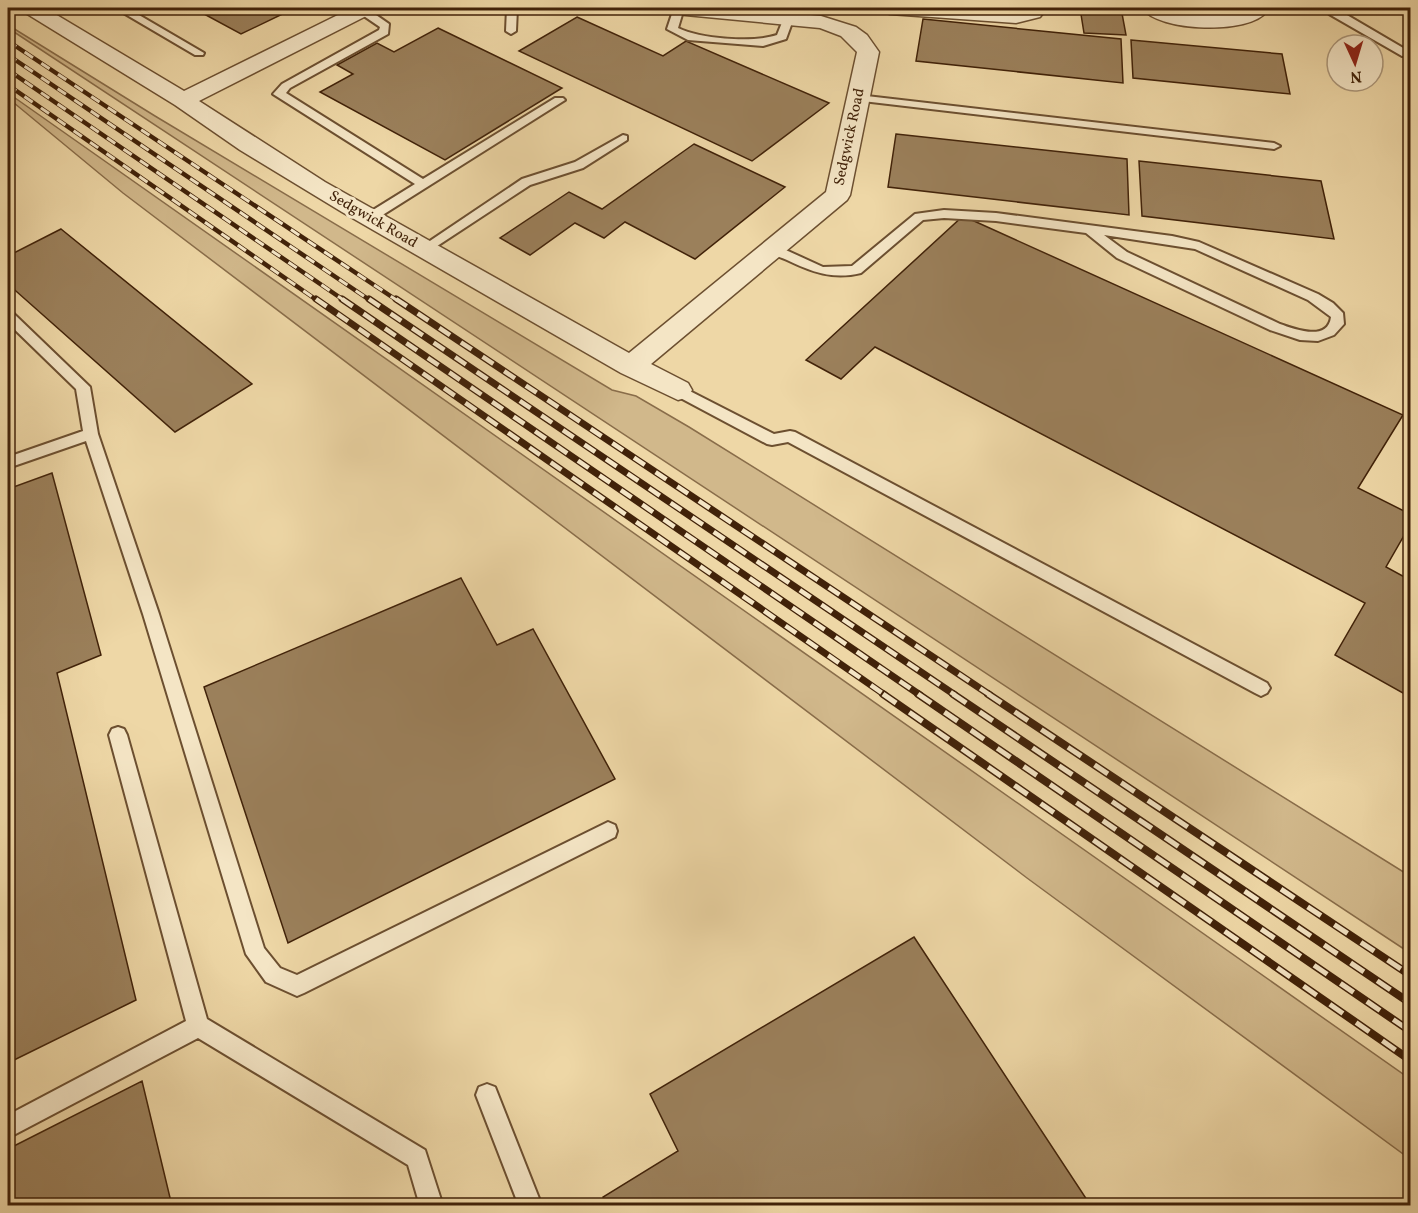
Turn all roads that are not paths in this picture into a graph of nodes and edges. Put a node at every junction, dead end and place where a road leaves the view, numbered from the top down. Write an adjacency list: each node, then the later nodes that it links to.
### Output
1 (31, 8): 15 (street, Sedgwick Road)
2 (120, 8): 12 (lane)
3 (512, 8): 11 (lane)
4 (677, 8): 14 (street, Sedgwick Road)
5 (890, 8): 6 (street)
6 (1037, 8)
7 (1152, 8): 8 (street)
8 (1256, 8)
9 (1330, 8): 13 (lane)
10 (364, 9): 15 (street); 19 (lane)
11 (511, 32)
12 (199, 53)
13 (1409, 54)
14 (858, 98): 18 (lane); 23 (street, Sedgwick Road)
15 (183, 100): 20 (street, Sedgwick Road)
16 (559, 100): 19 (lane)
17 (622, 138): 22 (lane)
18 (1274, 146)
19 (423, 184): 20 (lane)
20 (369, 218): 22 (street, Sedgwick Road)
21 (1091, 231): 21 (lane); 23 (lane)
22 (424, 249): 25 (street, Sedgwick Road)
23 (773, 249): 25 (street, Sedgwick Road)
24 (8, 316): 27 (lane)
25 (631, 366): 26 (street, Sedgwick Road)
26 (678, 390): 29 (lane)
27 (91, 434): 28 (lane); 31 (lane)
28 (8, 463)
29 (1260, 688)
30 (118, 735): 32 (lane)
31 (608, 831)
32 (198, 1026): 34 (lane); 35 (lane)
33 (488, 1095): 36 (lane)
34 (8, 1127)
35 (432, 1206)
36 (531, 1206)

